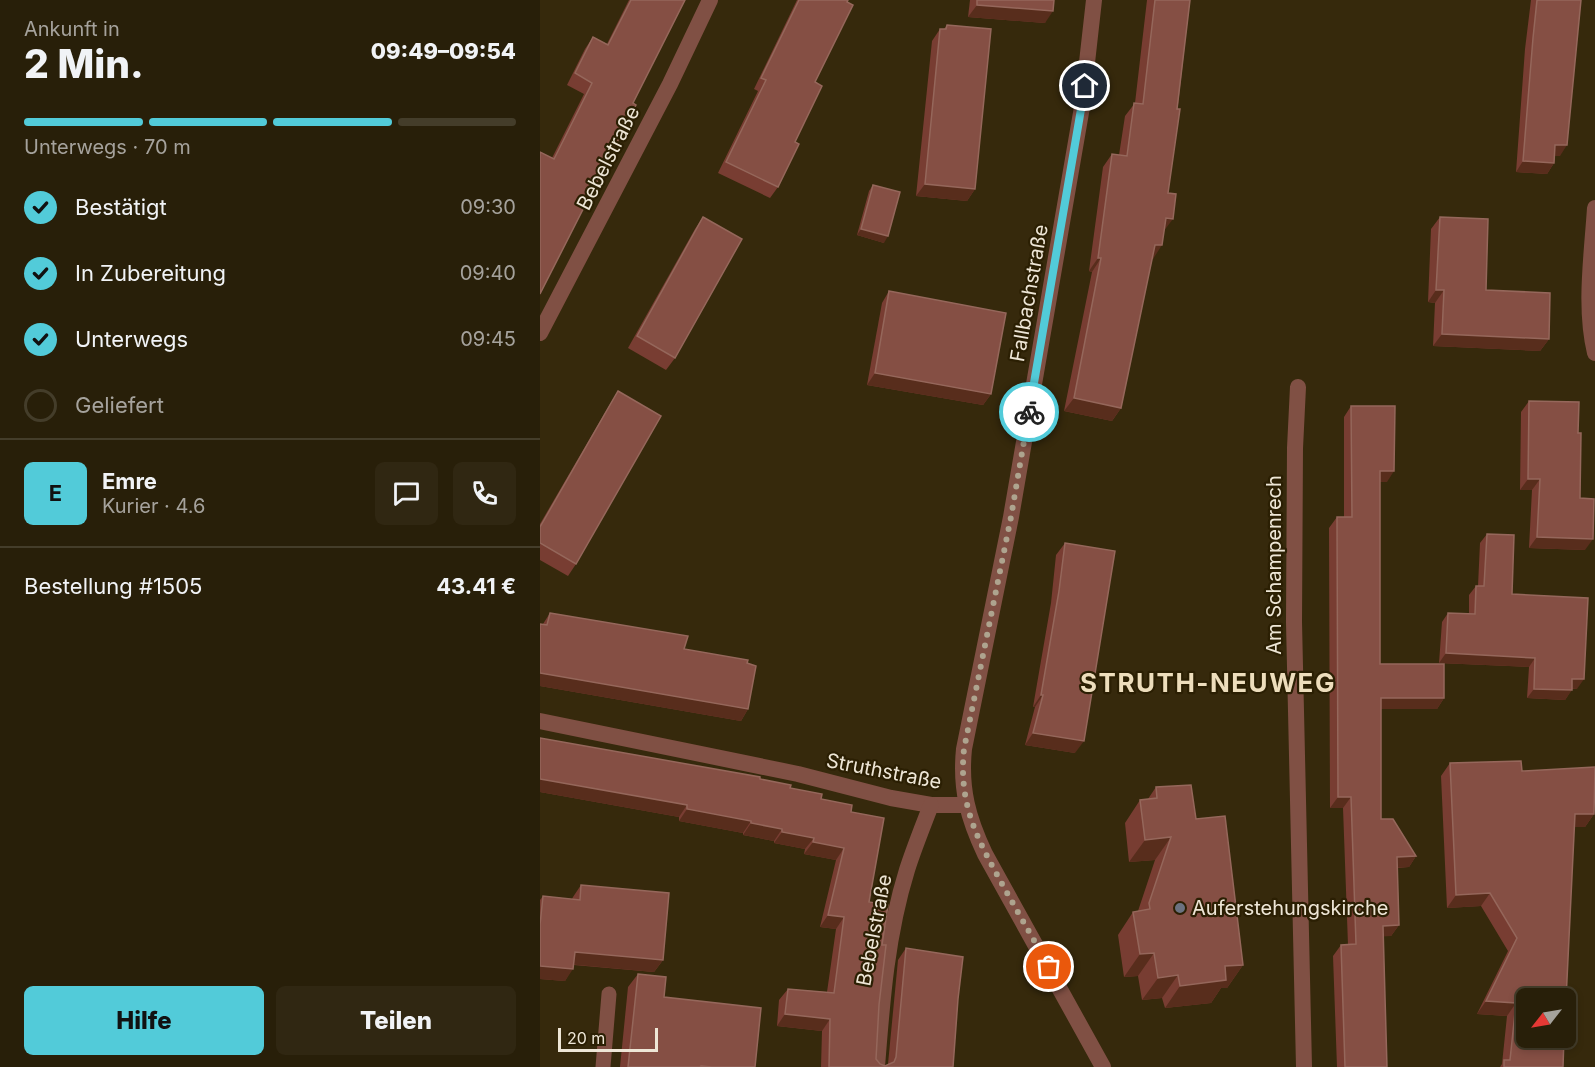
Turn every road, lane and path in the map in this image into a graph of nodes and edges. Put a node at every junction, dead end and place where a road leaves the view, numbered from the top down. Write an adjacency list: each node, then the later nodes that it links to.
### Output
1 (710, 0): 4 (street, Bebelstraße)
2 (1094, 0): 9 (street, Fallbachstraße)
3 (1595, 208): 5 (street)
4 (540, 333)
5 (1595, 353)
6 (1298, 387): 14 (street, Am Schampenrech)
7 (540, 721): 8 (street, Struthstraße)
8 (932, 805): 9 (street, Struthstraße); 12 (street, Bebelstraße)
9 (966, 805): 13 (street, Struthstraße)
10 (609, 994): 11 (lane)
11 (603, 1067)
12 (877, 1067)
13 (1103, 1067)
14 (1304, 1067)

